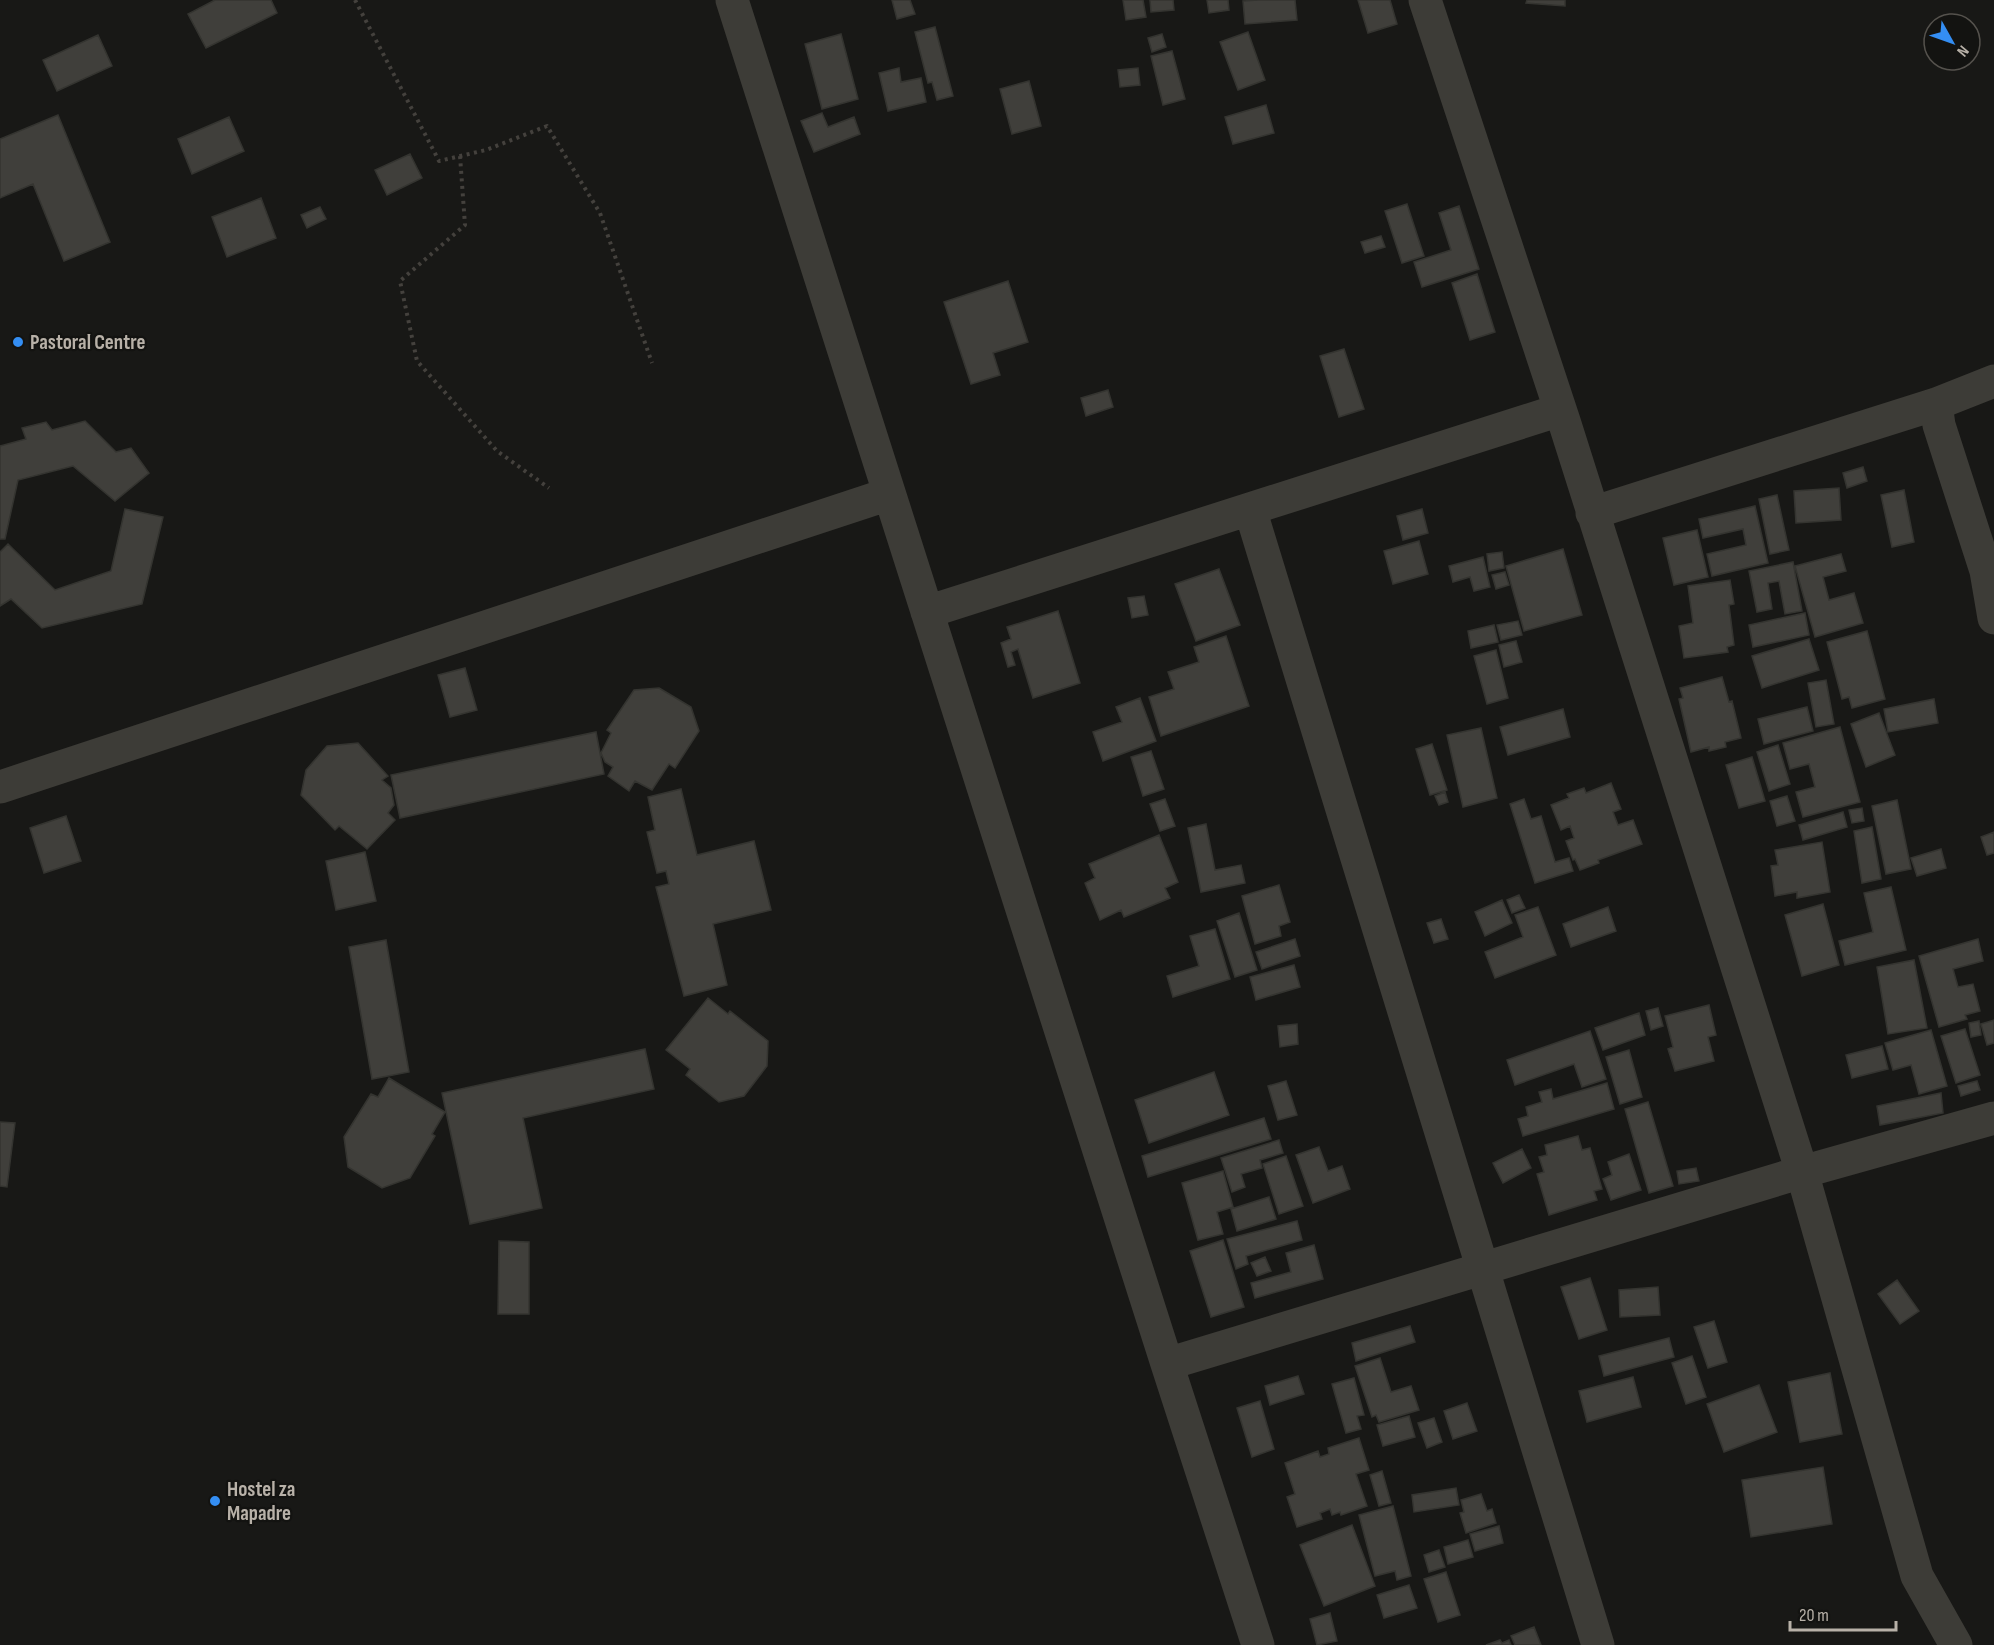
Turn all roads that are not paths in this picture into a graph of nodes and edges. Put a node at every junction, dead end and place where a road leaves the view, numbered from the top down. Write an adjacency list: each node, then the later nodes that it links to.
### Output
1 (732, 0): 6 (street)
2 (1425, 0): 5 (street)
3 (1994, 381): 4 (street)
4 (1936, 404): 8 (street); 10 (street)
5 (1560, 410): 7 (street); 8 (street)
6 (889, 494): 9 (street); 11 (street)
7 (1250, 509): 9 (street); 14 (street)
8 (1592, 513): 13 (street)
9 (927, 612): 15 (street)
10 (1994, 618)
11 (0, 787)
12 (1994, 1118): 13 (street)
13 (1802, 1172): 14 (street); 18 (street)
14 (1483, 1268): 15 (street); 17 (street)
15 (1167, 1364): 16 (street)
16 (1258, 1645)
17 (1598, 1645)
18 (1956, 1645)

